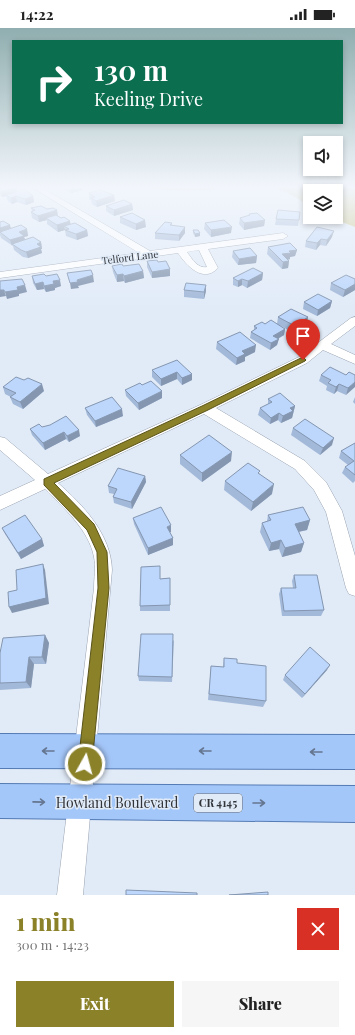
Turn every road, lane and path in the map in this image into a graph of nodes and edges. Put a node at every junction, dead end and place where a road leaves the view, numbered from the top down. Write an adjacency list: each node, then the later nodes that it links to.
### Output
1 (102, 226): 5 (street)
2 (283, 236): 3 (street, Telford Lane)
3 (203, 248): 4 (street, Telford Lane); 4 (street)
4 (181, 251): 5 (street, Telford Lane)
5 (148, 254): 6 (street, Telford Lane)
6 (2, 272)
7 (355, 320): 8 (street)
8 (322, 345): 9 (street); 10 (street)
9 (355, 360)
10 (205, 408): 12 (street); 14 (street)
11 (0, 442): 12 (street)
12 (47, 482): 13 (street); 16 (street)
13 (0, 503)
14 (355, 588)
15 (0, 751): 16 (main road, one-way to 15)
16 (87, 751): 17 (main road, one-way to 16); 19 (street)
17 (355, 752)
18 (0, 801): 19 (main road, Howland Boulevard / CR 4145, one-way to 19)
19 (80, 803): 20 (main road, Howland Boulevard / CR 4145, one-way to 20); 21 (street)
20 (355, 804)
21 (70, 895)

